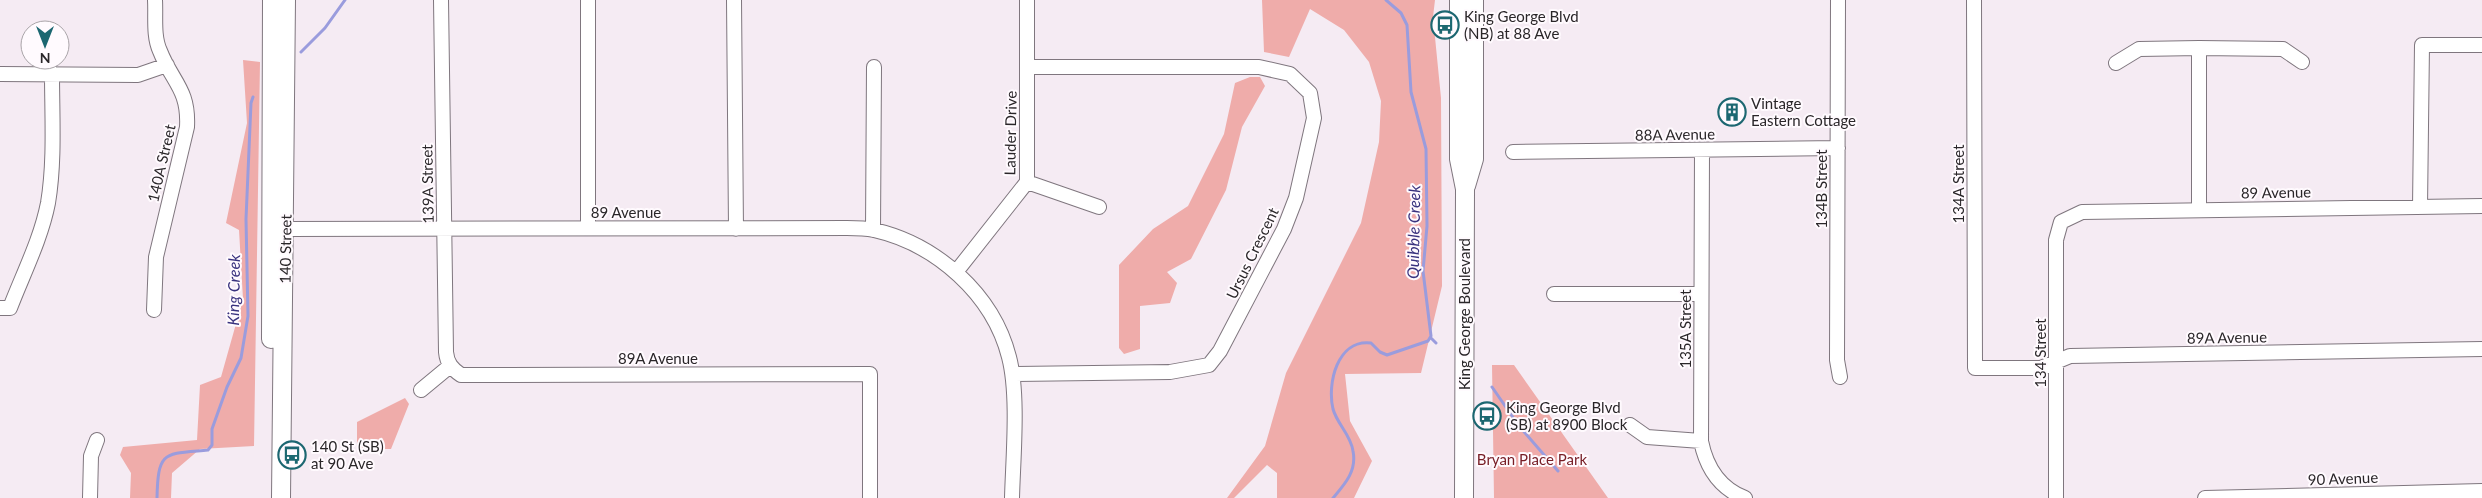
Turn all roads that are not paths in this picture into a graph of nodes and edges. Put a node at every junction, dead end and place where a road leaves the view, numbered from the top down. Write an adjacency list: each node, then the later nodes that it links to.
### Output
1 (155, 0): 16 (street, 140A Street)
2 (272, 0): 55 (main road, 140 Street)
3 (286, 0): 31 (main road, 140 Street)
4 (441, 0): 34 (street, 139A Street)
5 (588, 0): 32 (street)
6 (734, 0): 33 (street)
7 (1027, 0): 18 (street, Lauder Drive)
8 (1458, 0): 25 (main road, King George Boulevard)
9 (1474, 0): 25 (main road, King George Boulevard)
10 (1838, 0): 21 (street, 134B Street)
11 (1974, 0): 44 (street, 134A Street)
12 (2482, 45): 27 (street)
13 (2199, 48): 14 (street); 15 (street); 29 (street)
14 (2116, 62)
15 (2302, 62)
16 (167, 65): 19 (street); 40 (street, 140A Street)
17 (874, 67): 35 (street)
18 (1027, 67): 24 (street, Lauder Drive); 45 (street, Ursus Crescent)
19 (52, 73): 20 (street); 39 (street)
20 (0, 74)
21 (1838, 148): 22 (street, 88A Avenue); 46 (street, 134B Street)
22 (1702, 150): 23 (street, 88A Avenue); 38 (street, 135A Street)
23 (1513, 152)
24 (1027, 182): 28 (street); 36 (street, Lauder Drive)
25 (1465, 189): 59 (main road, King George Boulevard)
26 (2482, 206): 27 (street, 89 Avenue)
27 (2420, 207): 29 (street, 89 Avenue)
28 (1099, 208)
29 (2199, 209): 30 (street, 89 Avenue)
30 (2072, 216): 42 (street, 134 Street)
31 (285, 228): 34 (street, 89 Avenue); 56 (main road, 140 Street)
32 (588, 228): 33 (street, 89 Avenue); 34 (street, 89 Avenue)
33 (736, 228): 35 (street, 89 Avenue)
34 (444, 229): 43 (street, 139A Street)
35 (873, 230): 36 (street, 89 Avenue)
36 (956, 272): 45 (street, 89 Avenue)
37 (1554, 294): 38 (street)
38 (1702, 294): 50 (street, 135A Street)
39 (5, 308)
40 (154, 310)
41 (2482, 349): 42 (street, 89A Avenue)
42 (2056, 361): 44 (street, 89A Avenue); 60 (street, 134 Street)
43 (450, 366): 47 (street); 57 (street, 89A Avenue)
44 (1975, 368)
45 (1012, 374): 58 (street, 89 Avenue)
46 (1840, 377)
47 (421, 390)
48 (1630, 425): 50 (street)
49 (97, 440): 54 (street)
50 (1701, 441): 53 (street, 135A Street)
51 (2482, 491): 52 (street, 90 Avenue)
52 (2350, 496): 61 (street, 90 Avenue)
53 (1741, 497)
54 (90, 498)
55 (271, 498)
56 (281, 498)
57 (870, 498)
58 (1012, 498)
59 (1464, 498)
60 (2056, 498)
61 (2205, 498)

